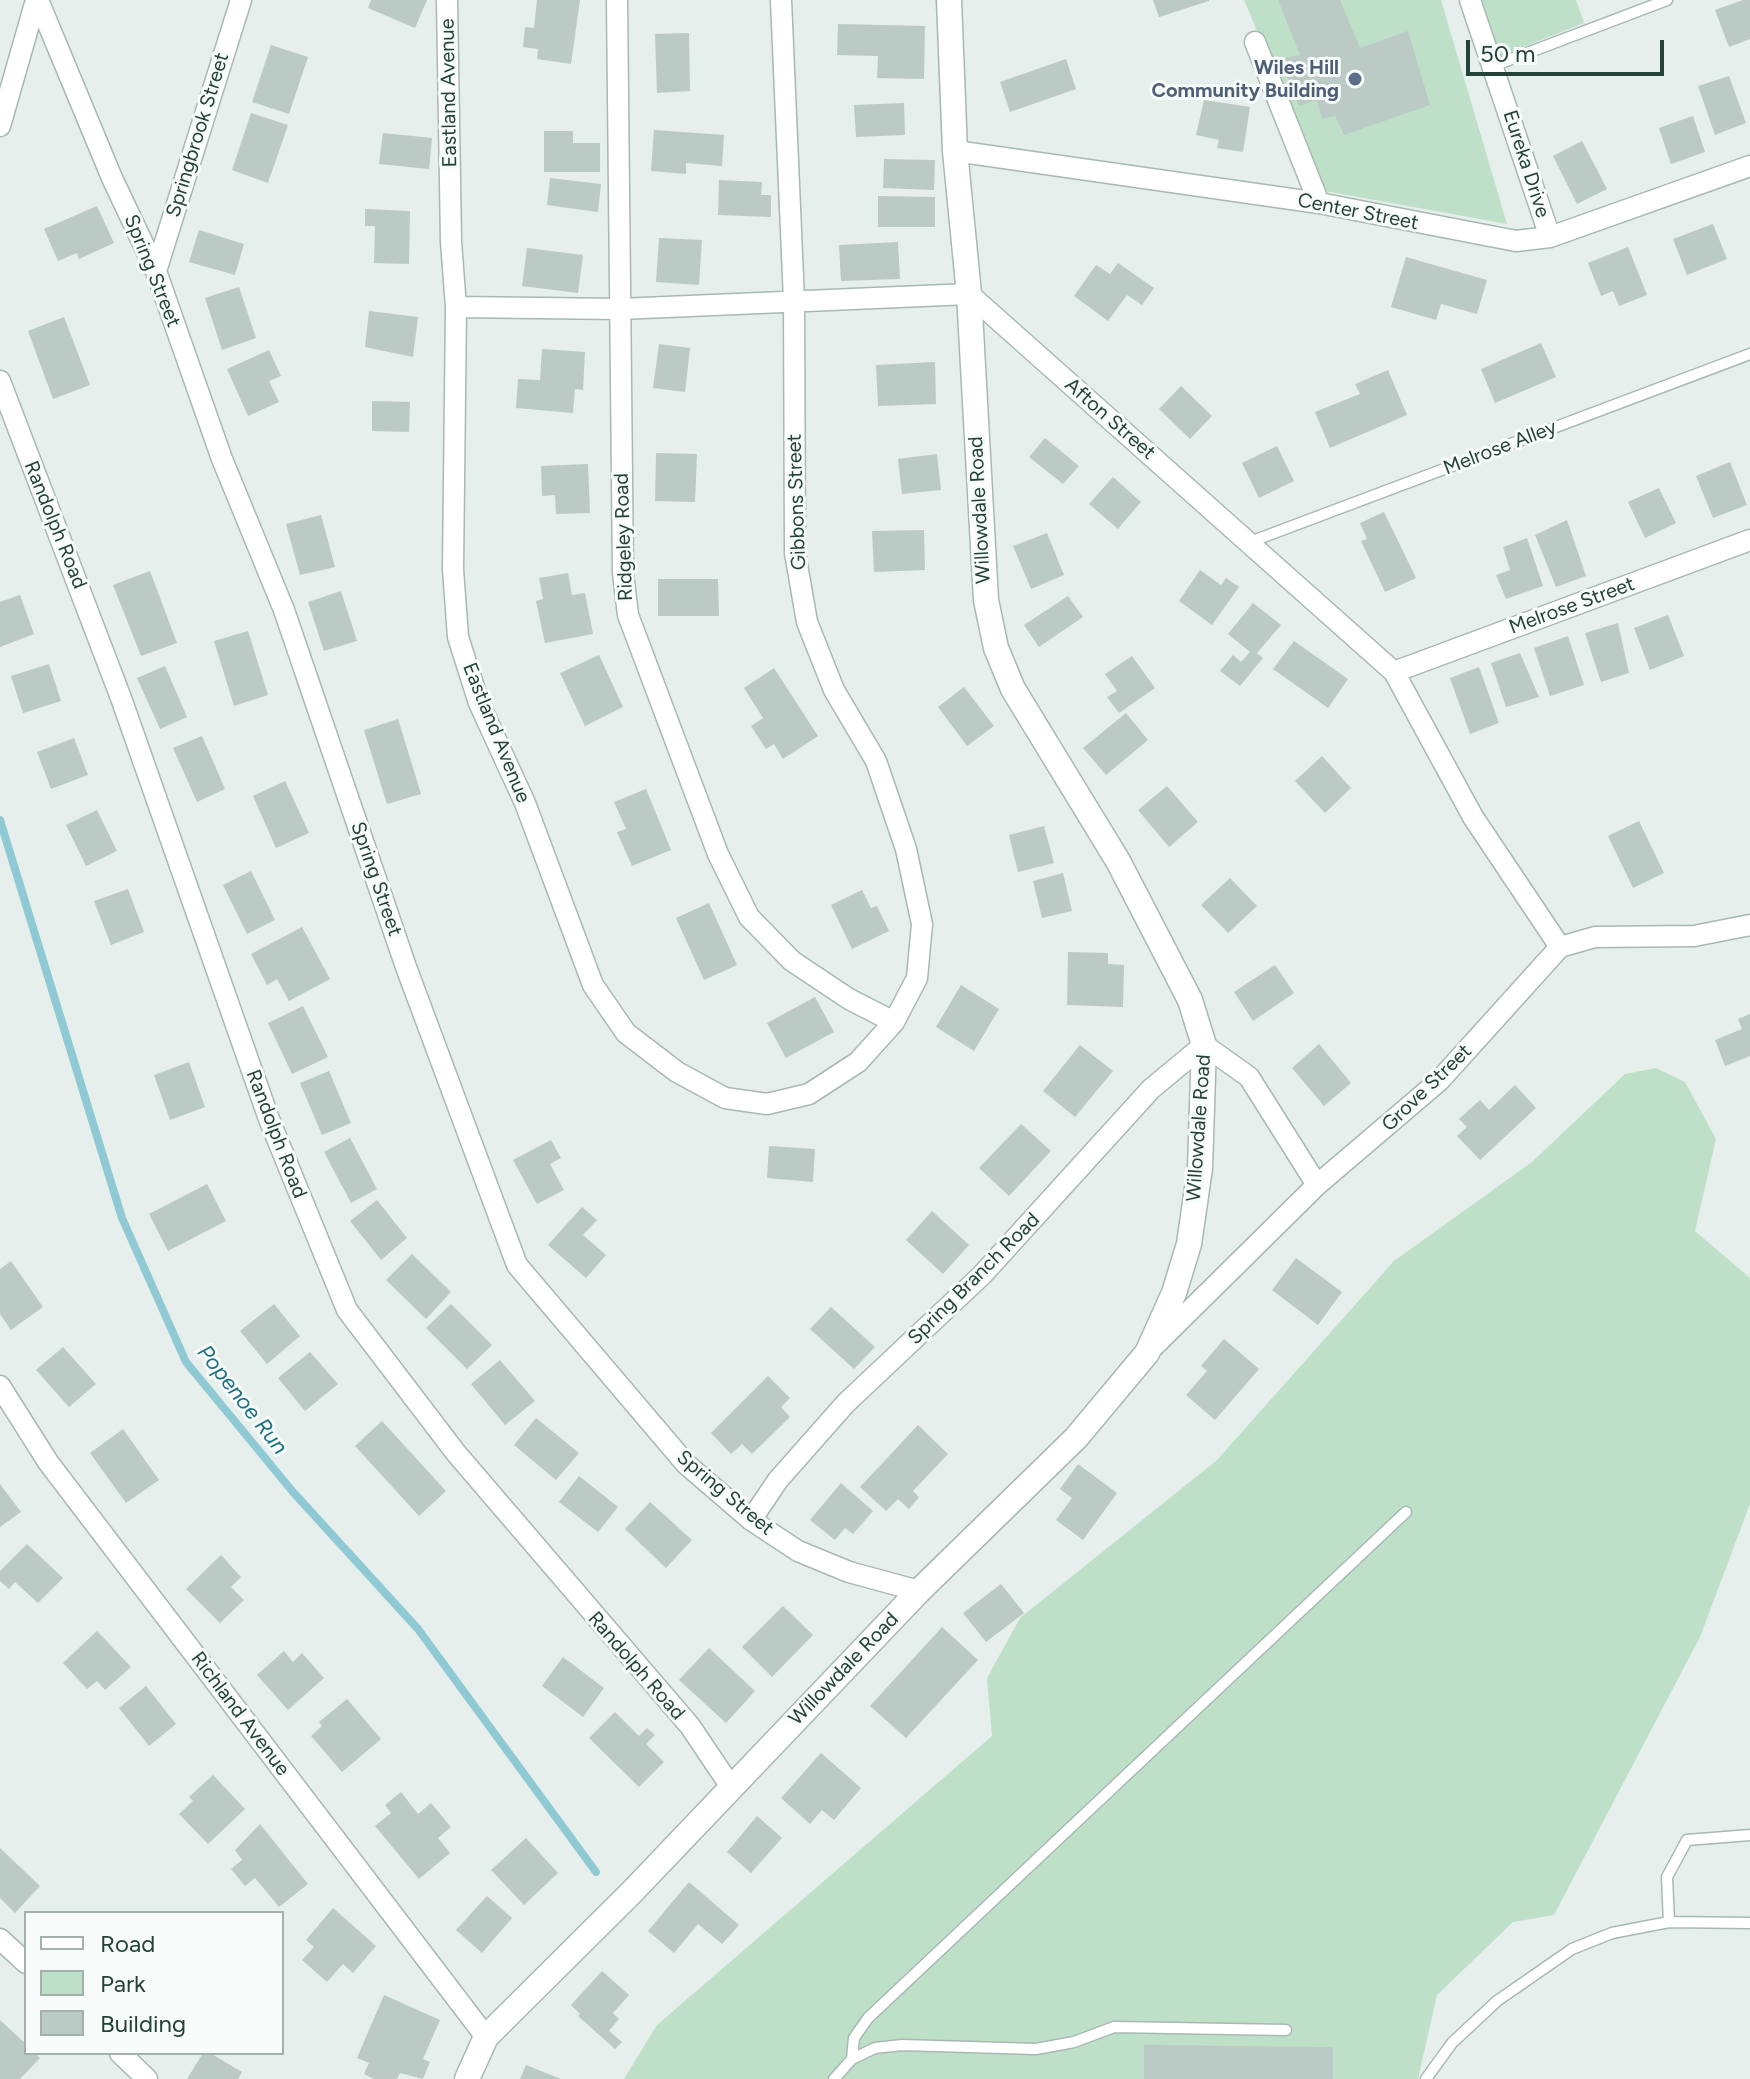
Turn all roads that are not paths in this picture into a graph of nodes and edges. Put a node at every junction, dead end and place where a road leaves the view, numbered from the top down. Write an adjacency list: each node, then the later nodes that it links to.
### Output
1 (37, 0): 11 (street); 16 (street, Spring Street)
2 (241, 0): 16 (street, Springbrook Street)
3 (447, 0): 19 (street, Eastland Avenue)
4 (617, 0): 20 (street, Ridgeley Road)
5 (781, 0): 18 (street, Gibbons Street)
6 (949, 0): 12 (street, Willowdale Road)
7 (1470, 0): 10 (street, Eureka Drive)
8 (1667, 0): 10 (lane)
9 (1255, 42): 14 (street)
10 (1493, 66): 15 (street, Eureka Drive)
11 (0, 126)
12 (955, 151): 14 (street, Center Street); 17 (street, Willowdale Road)
13 (1750, 166): 15 (street, Center Street)
14 (1319, 203): 15 (street, Center Street)
15 (1550, 237)
16 (156, 271): 34 (street, Spring Street)
17 (969, 294): 18 (street); 24 (street, Afton Street); 29 (street, Willowdale Road)
18 (794, 300): 20 (street); 28 (street, Gibbons Street)
19 (456, 307): 20 (street); 28 (street, Eastland Avenue)
20 (620, 309): 28 (street, Ridgeley Road)
21 (1750, 354): 24 (lane, Melrose Alley)
22 (0, 381): 36 (street, Randolph Road)
23 (1750, 540): 25 (street, Melrose Street)
24 (1250, 542): 25 (street, Afton Street)
25 (1394, 672): 27 (street, Afton Street)
26 (1750, 925): 27 (street)
27 (1560, 947): 30 (street, Grove Street)
28 (894, 1022)
29 (1204, 1045): 30 (street); 31 (street, Willowdale Road); 34 (street, Spring Branch Road)
30 (1317, 1185): 31 (street, Grove Street)
31 (1147, 1353): 35 (street, Willowdale Road)
32 (0, 1386): 43 (street, Richland Avenue)
33 (1406, 1512): 45 (lane)
34 (751, 1520): 35 (street, Spring Street)
35 (919, 1591): 36 (street, Willowdale Road)
36 (731, 1787): 43 (street, Willowdale Road)
37 (1750, 1835): 38 (lane)
38 (1669, 1922): 39 (lane); 49 (lane)
39 (1750, 1923)
40 (0, 1939): 41 (street)
41 (24, 1961)
42 (1286, 2030): 45 (lane)
43 (486, 2037): 47 (street, Willowdale Road)
44 (122, 2055): 46 (street)
45 (852, 2059): 48 (lane)
46 (147, 2079)
47 (467, 2079)
48 (834, 2079)
49 (1426, 2079)

